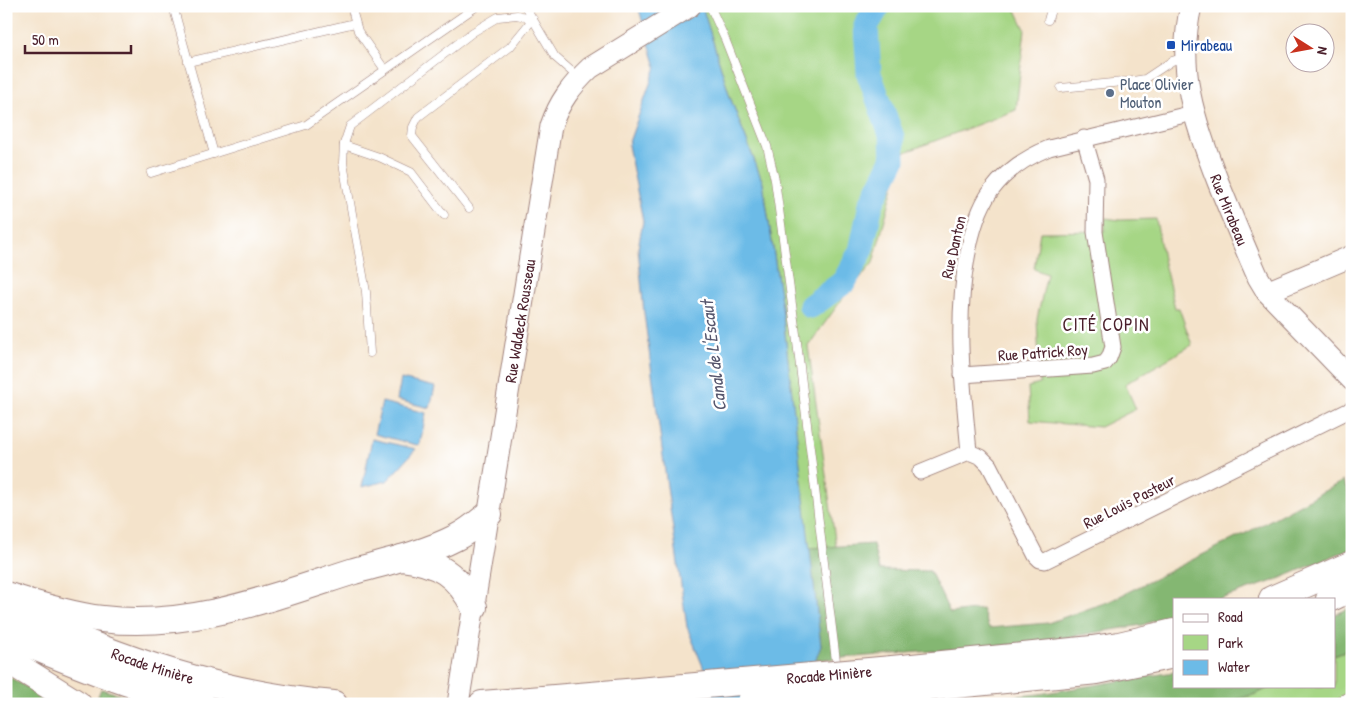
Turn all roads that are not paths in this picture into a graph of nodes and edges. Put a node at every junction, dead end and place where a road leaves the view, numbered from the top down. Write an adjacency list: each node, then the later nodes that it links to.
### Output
1 (173, 6): 13 (lane)
2 (351, 6): 11 (lane)
3 (477, 6): 14 (lane)
4 (525, 6): 9 (lane)
5 (690, 6): 15 (street, Rue Waldeck Rousseau)
6 (710, 6): 53 (lane)
7 (1052, 6): 10 (lane)
8 (1191, 6): 12 (street, Rue Mirabeau)
9 (533, 19): 15 (lane); 19 (lane); 22 (lane)
10 (1048, 20)
11 (356, 23): 13 (lane); 14 (lane)
12 (1185, 57): 16 (lane); 17 (street, Rue Mirabeau)
13 (188, 62): 20 (lane)
14 (385, 70): 20 (lane)
15 (579, 78): 32 (street, Rue Waldeck Rousseau)
16 (1061, 88)
17 (1193, 113): 18 (street, Rue Danton); 25 (street, Rue Mirabeau)
18 (1084, 138): 27 (street, Rue Danton); 27 (street, Rue Patrick Roy)
19 (344, 145): 23 (lane); 26 (lane)
20 (214, 154): 21 (lane)
21 (152, 173)
22 (469, 208)
23 (444, 215)
24 (1352, 256): 25 (street)
25 (1267, 292): 28 (street, Rue Mirabeau)
26 (370, 353)
27 (962, 375): 30 (street, Rue Danton)
28 (1352, 380)
29 (1352, 409): 30 (street, Rue Louis Pasteur)
30 (968, 452): 31 (street)
31 (920, 472)
32 (489, 514): 33 (highway); 39 (street, Rue Waldeck Rousseau)
33 (398, 558): 36 (highway); 39 (highway)
34 (1352, 564): 37 (highway)
35 (1352, 588): 38 (highway)
36 (6, 595)
37 (1274, 598)
38 (1331, 598)
39 (474, 607): 51 (street, Rue Waldeck Rousseau)
40 (6, 608): 50 (highway, Rocade Minière)
41 (1173, 632): 45 (highway, Rocade Minière)
42 (6, 635): 49 (highway, Rocade Minière)
43 (1173, 655): 45 (highway, Rocade Minière)
44 (6, 659): 48 (highway)
45 (894, 680): 47 (highway, Rocade Minière, bridge); 52 (highway, Rocade Minière, bridge)
46 (1352, 699): 54 (street)
47 (495, 703)
48 (78, 704)
49 (202, 704)
50 (334, 704)
51 (458, 704)
52 (749, 704)
53 (839, 704)
54 (1340, 704)

